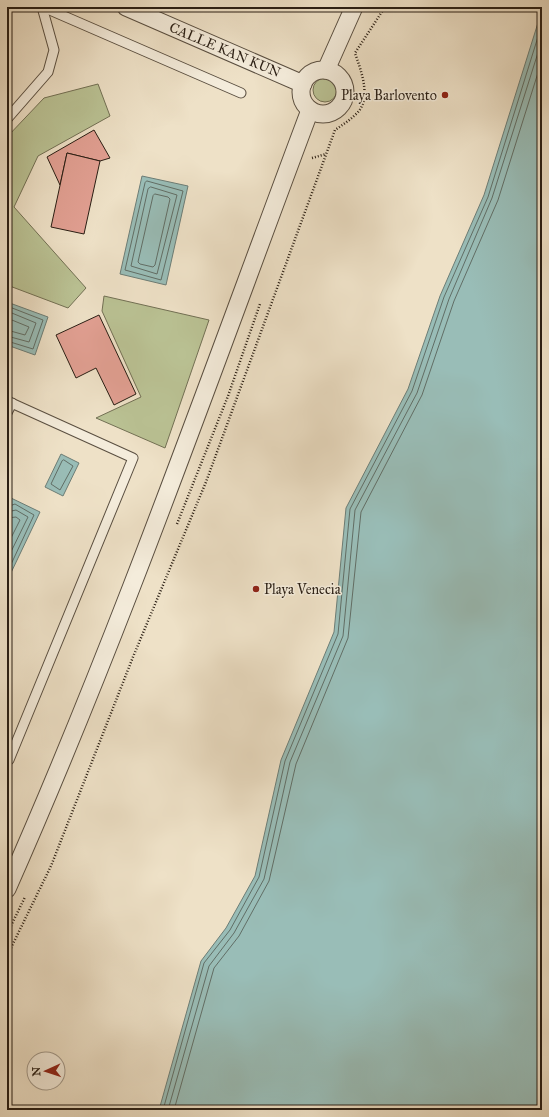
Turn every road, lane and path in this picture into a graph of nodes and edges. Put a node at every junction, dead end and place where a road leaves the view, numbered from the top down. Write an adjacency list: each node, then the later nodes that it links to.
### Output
1 (42, 7): 7 (lane); 9 (lane)
2 (126, 7): 6 (street, CALLE KAN KUN)
3 (354, 7): 5 (street)
4 (385, 7): 14 (path)
5 (326, 70): 6 (street); 8 (street)
6 (303, 84): 8 (street)
7 (240, 93)
8 (310, 110): 13 (street)
9 (7, 119)
10 (9, 402): 11 (lane); 12 (lane)
11 (7, 413)
12 (9, 760)
13 (7, 889)
14 (7, 956)

